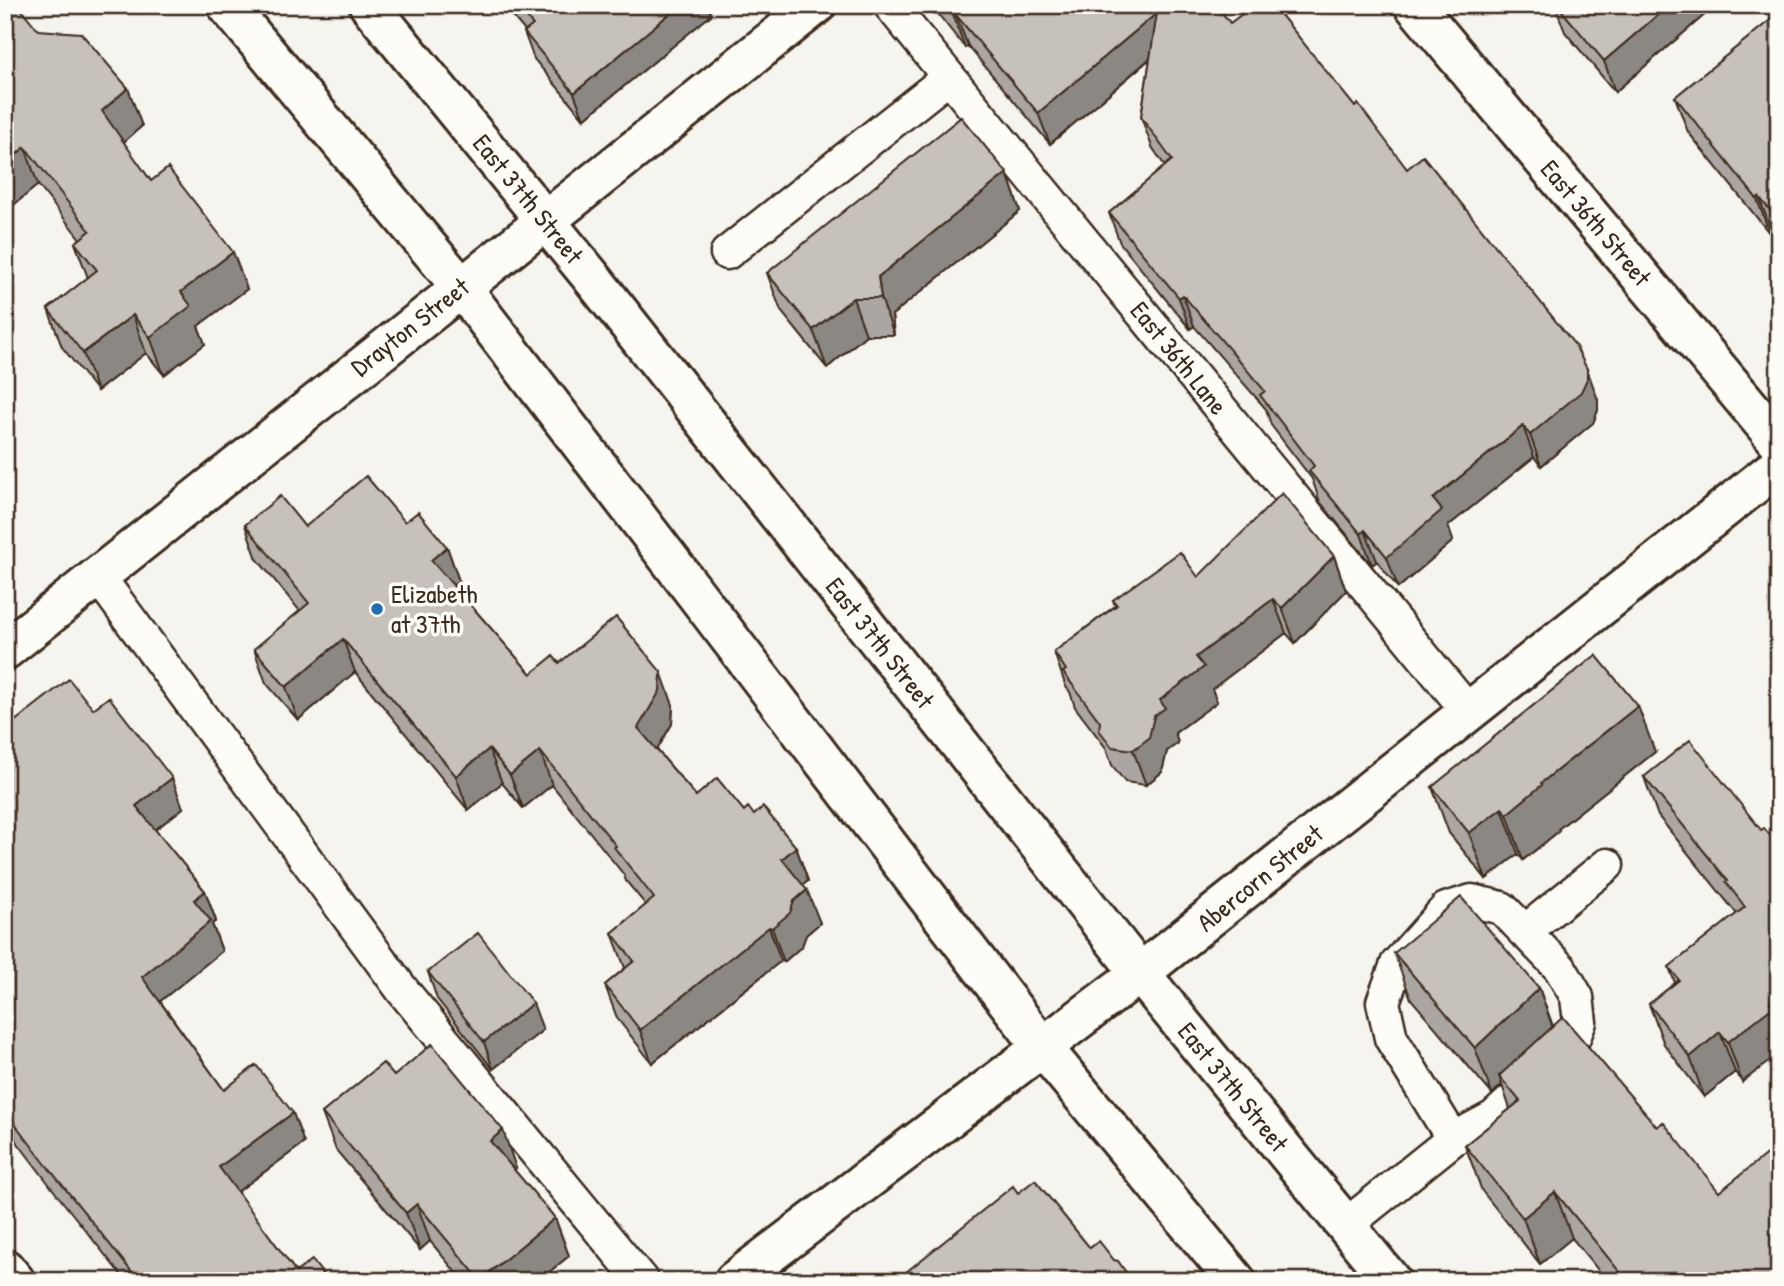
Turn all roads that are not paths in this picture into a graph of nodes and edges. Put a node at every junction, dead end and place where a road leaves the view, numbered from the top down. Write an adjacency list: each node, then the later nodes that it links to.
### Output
1 (227, 5): 9 (main road)
2 (369, 5): 7 (main road, East 37th Street)
3 (816, 5): 7 (main road, Drayton Street)
4 (890, 5): 6 (lane, East 36th Lane)
5 (1414, 5): 10 (main road, East 36th Street)
6 (949, 77): 8 (lane); 14 (lane, East 36th Lane)
7 (547, 222): 9 (main road, Drayton Street); 17 (main road, East 37th Street)
8 (727, 253)
9 (461, 287): 12 (main road, Drayton Street); 18 (main road)
10 (1779, 442)
11 (1779, 465): 14 (main road, Abercorn Street)
12 (98, 576): 13 (main road, Drayton Street); 24 (lane)
13 (5, 650)
14 (1468, 712): 17 (main road, Abercorn Street)
15 (1607, 865): 16 (lane)
16 (1524, 932): 19 (lane); 19 (lane)
17 (1140, 973): 18 (main road, Abercorn Street); 20 (main road, East 37th Street)
18 (1043, 1048): 22 (main road, Abercorn Street); 25 (main road)
19 (1453, 1139): 20 (lane)
20 (1346, 1225): 26 (main road, East 37th Street)
21 (5, 1269): 23 (main road)
22 (737, 1280)
23 (15, 1281)
24 (642, 1281)
25 (1236, 1281)
26 (1391, 1281)

